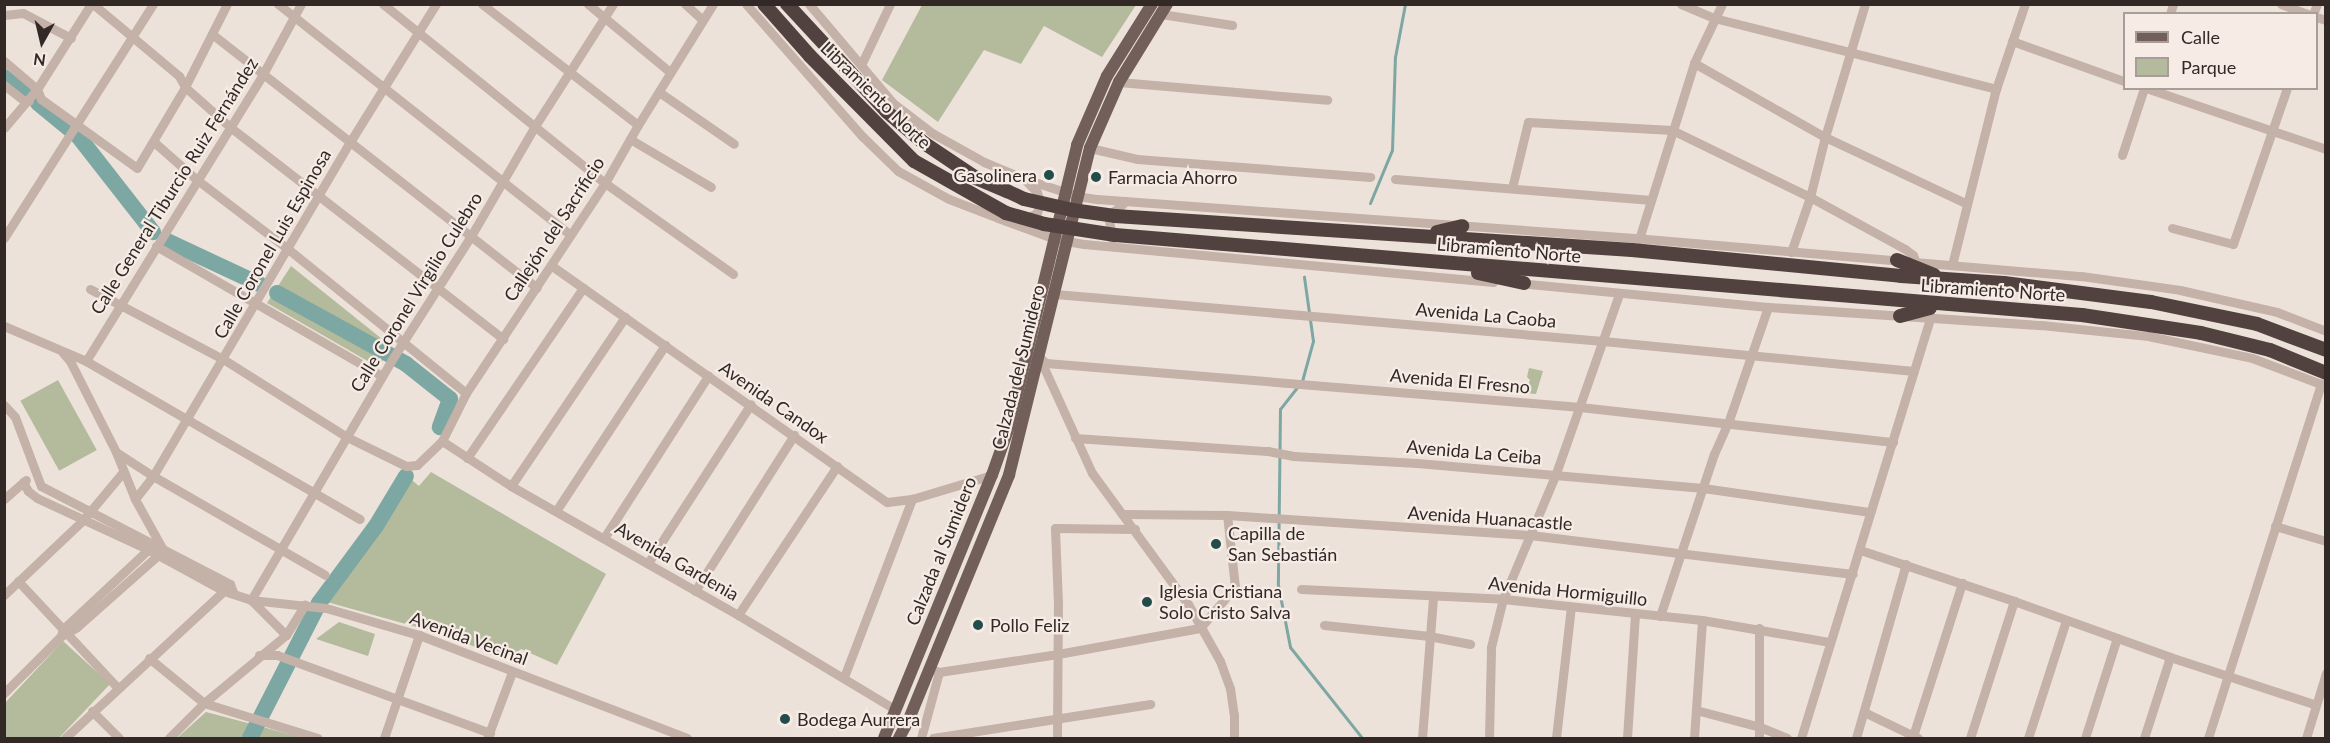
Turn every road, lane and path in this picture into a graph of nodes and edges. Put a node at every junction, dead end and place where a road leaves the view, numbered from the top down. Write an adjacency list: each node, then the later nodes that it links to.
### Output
1 (92, 4): 33 (street); 34 (street)
2 (153, 4): 33 (street)
3 (227, 4): 31 (street)
4 (278, 4): 26 (street)
5 (301, 4): 26 (street, Calle General Tiburcio Ruiz Fernández)
6 (382, 4): 32 (street)
7 (436, 4): 32 (street, Calle Coronel Luis Espinosa)
8 (482, 4): 40 (street)
9 (588, 4): 27 (street)
10 (613, 4): 27 (street, Calle Coronel Virgilio Culebro)
11 (685, 4): 29 (street)
12 (713, 4): 29 (street, Callejón del Sacrificio)
13 (746, 4): 86 (street)
14 (764, 4): 100 (highway, Libramiento Norte)
15 (788, 4): 90 (highway, Libramiento Norte)
16 (809, 4): 39 (street, Libramiento Norte)
17 (890, 4): 39 (street)
18 (1681, 4): 28 (street)
19 (1722, 4): 28 (street)
20 (1865, 4): 36 (street)
21 (2025, 4): 35 (street)
22 (2281, 4): 24 (street)
23 (1160, 8): 30 (street); 44 (main road, Calzada del Sumidero); 80 (main road, Calzada al Sumidero)
24 (2302, 12)
25 (4, 15): 34 (street)
26 (294, 17): 42 (street, Calle General Tiburcio Ruiz Fernández); 47 (street)
27 (605, 17): 40 (street, Calle Coronel Virgilio Culebro); 41 (street)
28 (1714, 18): 36 (street); 38 (street)
29 (703, 20): 41 (street, Callejón del Sacrificio)
30 (1232, 25)
31 (212, 34): 42 (street); 46 (street)
32 (418, 34): 47 (street, Calle Coronel Luis Espinosa); 59 (street)
33 (131, 37): 46 (street); 58 (street)
34 (71, 38): 48 (street)
35 (2012, 41): 43 (street); 49 (street)
36 (1851, 52): 49 (street); 64 (street)
37 (4, 60): 48 (street)
38 (1694, 63): 63 (street); 64 (street)
39 (861, 65): 74 (street, Libramiento Norte)
40 (569, 72): 57 (street); 59 (street, Calle Coronel Virgilio Culebro)
41 (670, 72): 53 (street, Callejón del Sacrificio)
42 (263, 74): 61 (street, Calle General Tiburcio Ruiz Fernández); 67 (street)
43 (2123, 81)
44 (1119, 82): 55 (street); 69 (main road, Calzada del Sumidero)
45 (4, 85): 56 (street)
46 (185, 87): 61 (street); 66 (street)
47 (384, 88): 67 (street, Calle Coronel Luis Espinosa); 76 (street)
48 (37, 89): 54 (street); 56 (street)
49 (1995, 89): 85 (street)
50 (2144, 90): 71 (street)
51 (2151, 90): 62 (street)
52 (2286, 90): 62 (street)
53 (659, 92): 57 (street, Callejón del Sacrificio); 68 (street)
54 (41, 99): 56 (street); 58 (street)
55 (1327, 100)
56 (26, 102): 60 (street)
57 (638, 125): 65 (street, Callejón del Sacrificio)
58 (75, 126): 66 (street); 92 (street)
59 (535, 126): 76 (street, Calle Coronel Virgilio Culebro); 77 (street)
60 (4, 128)
61 (230, 128): 73 (street, Calle General Tiburcio Ruiz Fernández); 81 (street)
62 (2272, 129): 70 (street); 88 (street)
63 (1672, 130): 79 (street); 82 (street); 84 (street)
64 (1825, 137): 82 (street); 85 (street)
65 (630, 139): 77 (street, Callejón del Sacrificio); 78 (street)
66 (154, 142): 73 (street)
67 (350, 142): 81 (street, Calle Coronel Luis Espinosa); 91 (street)
68 (734, 144)
69 (1090, 148): 72 (street); 80 (main road, Calzada del Sumidero)
70 (2325, 149)
71 (2122, 155)
72 (1370, 177)
73 (196, 179): 96 (street, Calle General Tiburcio Ruiz Fernández); 98 (street)
74 (1025, 179): 80 (street, Libramiento Norte); 86 (street)
75 (1395, 179): 79 (street)
76 (503, 181): 89 (street); 91 (street, Calle Coronel Virgilio Culebro)
77 (605, 183): 89 (street, Callejón del Sacrificio); 105 (street)
78 (711, 187)
79 (1512, 188): 84 (street)
80 (1071, 194): 83 (street, Libramiento Norte); 93 (main road, Calzada al Sumidero); 95 (main road, Calzada del Sumidero)
81 (319, 197): 98 (street, Calle Coronel Luis Espinosa); 108 (street)
82 (1810, 197): 99 (street); 102 (street)
83 (1126, 201): 87 (street, Libramiento Norte); 97 (street)
84 (1651, 201): 94 (street)
85 (1965, 203): 103 (street)
86 (998, 218): 93 (street)
87 (1462, 226): 90 (highway); 94 (street, Libramiento Norte)
88 (2172, 228)
89 (570, 235): 104 (street, Callejón del Sacrificio)
90 (1425, 235): 106 (highway, Libramiento Norte)
91 (471, 236): 108 (street, Calle Coronel Virgilio Culebro); 109 (street)
92 (4, 238)
93 (1055, 238): 95 (street); 130 (main road, Calzada al Sumidero)
94 (1639, 239): 99 (street, Libramiento Norte)
95 (1068, 241): 97 (street); 112 (main road, Calzada del Sumidero)
96 (156, 246): 114 (street); 115 (street, Calle General Tiburcio Ruiz Fernández)
97 (1125, 248): 107 (street)
98 (288, 249): 114 (street, Calle Coronel Luis Espinosa); 125 (street)
99 (1791, 252): 101 (street, Libramiento Norte)
100 (1427, 261): 107 (highway); 116 (highway, Libramiento Norte)
101 (1897, 261): 102 (street, Libramiento Norte); 106 (highway)
102 (1916, 262): 103 (street, Libramiento Norte)
103 (1952, 265): 122 (street, Libramiento Norte)
104 (552, 266): 109 (street, Callejón del Sacrificio); 110 (street, Avenida Candox)
105 (733, 274)
106 (1944, 279): 127 (highway, Libramiento Norte)
107 (1524, 283): 113 (street)
108 (437, 288): 123 (street); 125 (street, Calle Coronel Virgilio Culebro)
109 (537, 288): 123 (street, Callejón del Sacrificio)
110 (583, 288): 119 (street, Avenida Candox); 149 (street)
111 (90, 289): 115 (street)
112 (1055, 294): 124 (street, Avenida La Caoba); 130 (main road, Calzada del Sumidero)
113 (1619, 294): 117 (street); 124 (street)
114 (257, 302): 131 (street, Calle Coronel Luis Espinosa); 134 (street)
115 (120, 305): 131 (street); 132 (street, Calle General Tiburcio Ruiz Fernández)
116 (1947, 305): 118 (highway); 136 (highway, Libramiento Norte)
117 (1768, 307): 118 (street); 129 (street)
118 (1900, 315): 120 (street)
119 (625, 317): 126 (street, Avenida Candox); 158 (street)
120 (1930, 318): 133 (street); 136 (street)
121 (4, 326): 128 (street)
122 (2325, 331)
123 (503, 339): 137 (street, Callejón del Sacrificio)
124 (1602, 341): 129 (street, Avenida La Caoba); 140 (street)
125 (401, 345): 134 (street, Calle Coronel Virgilio Culebro); 137 (street)
126 (665, 345): 135 (street, Avenida Candox); 164 (street)
127 (2325, 350)
128 (62, 351): 132 (street); 148 (street)
129 (1752, 356): 133 (street, Avenida La Caoba); 142 (street)
130 (1032, 358): 140 (street, Avenida El Fresno); 145 (street); 153 (main road, Calzada al Sumidero); 187 (main road, Calzada del Sumidero)
131 (223, 359): 141 (street, Calle Coronel Luis Espinosa); 144 (street)
132 (86, 361): 141 (street)
133 (1914, 371): 147 (street)
134 (382, 376): 144 (street, Calle Coronel Virgilio Culebro)
135 (708, 376): 138 (street, Avenida Candox); 174 (street)
136 (2324, 381): 171 (street)
137 (466, 393): 146 (street, Callejón del Sacrificio)
138 (751, 404): 143 (street, Avenida Candox); 180 (street)
139 (4, 405): 152 (street)
140 (1580, 407): 142 (street, Avenida El Fresno); 155 (street)
141 (185, 418): 154 (street, Calle Coronel Luis Espinosa); 160 (street)
142 (1728, 423): 147 (street, Avenida El Fresno); 159 (street)
143 (794, 435): 150 (street, Avenida Candox); 190 (street)
144 (347, 437): 146 (street, Callejón del Sacrificio); 160 (street, Calle Coronel Virgilio Culebro)
145 (1074, 438): 155 (street, Avenida La Ceiba); 167 (street)
146 (442, 441): 149 (street, Avenida Gardenia)
147 (1893, 442): 166 (street)
148 (116, 452): 151 (street); 154 (street)
149 (467, 458): 158 (street, Avenida Gardenia)
150 (837, 466): 163 (street, Avenida Candox); 199 (street)
151 (123, 472): 162 (street); 165 (street)
152 (35, 473): 156 (street); 165 (street)
153 (992, 475): 163 (street, Avenida Candox); 184 (main road, Calzada al Sumidero)
154 (153, 476): 162 (street, Calle Coronel Luis Espinosa); 178 (street)
155 (1554, 476): 159 (street, Avenida La Ceiba); 173 (street)
156 (21, 484): 157 (street); 161 (street); 170 (street)
157 (4, 486)
158 (512, 486): 164 (street, Avenida Gardenia)
159 (1703, 488): 166 (street, Avenida La Ceiba); 179 (street)
160 (313, 493): 169 (street); 178 (street, Calle Coronel Virgilio Culebro)
161 (4, 499)
162 (135, 499): 176 (street)
163 (912, 499): 221 (street)
164 (556, 511): 174 (street, Avenida Gardenia)
165 (90, 512): 170 (street); 176 (street)
166 (1870, 512): 177 (street)
167 (1122, 514): 168 (street, Avenida Huanacastle); 172 (street)
168 (1227, 515): 173 (street, Avenida Huanacastle); 204 (street)
169 (360, 519)
170 (83, 520): 176 (street); 185 (street)
171 (2275, 526): 175 (street); 220 (street)
172 (1135, 529): 204 (street); 213 (street)
173 (1530, 535): 179 (street, Avenida Huanacastle); 193 (street)
174 (604, 538): 180 (street, Avenida Gardenia)
175 (2325, 541)
176 (156, 547): 188 (street, Avenida Vecinal); 206 (street)
177 (1860, 550): 181 (street); 182 (street)
178 (282, 552): 183 (street); 194 (street, Calle Coronel Virgilio Culebro)
179 (1681, 553): 182 (street, Avenida Huanacastle); 200 (street)
180 (648, 562): 190 (street, Avenida Gardenia)
181 (1906, 564): 186 (street); 231 (street)
182 (1853, 574): 211 (street)
183 (325, 575)
184 (950, 577): 187 (main road); 228 (main road, Calzada al Sumidero)
185 (18, 581): 191 (street); 206 (street)
186 (1962, 583): 195 (street); 235 (street)
187 (964, 584): 217 (main road, Calzada del Sumidero)
188 (229, 589): 194 (street, Avenida Vecinal); 216 (street)
189 (1301, 589): 192 (street, Avenida Hormiguillo)
190 (695, 591): 199 (street, Avenida Gardenia)
191 (4, 595)
192 (1433, 597): 193 (street, Avenida Hormiguillo); 209 (street)
193 (1503, 599): 197 (street, Avenida Hormiguillo); 249 (street)
194 (251, 600): 196 (street, Avenida Vecinal); 207 (street)
195 (2014, 601): 202 (street); 257 (street)
196 (305, 604): 207 (street); 208 (street, Avenida Vecinal)
197 (1571, 607): 198 (street, Avenida Hormiguillo); 250 (street)
198 (1635, 614): 200 (street, Avenida Hormiguillo); 251 (street)
199 (738, 615): 221 (street, Avenida Gardenia)
200 (1660, 616): 201 (street, Avenida Hormiguillo)
201 (1702, 620): 205 (street, Avenida Hormiguillo); 229 (street)
202 (2066, 620): 210 (street); 258 (street)
203 (1324, 625): 209 (street)
204 (1200, 628): 213 (street); 247 (street)
205 (1759, 628): 211 (street, Avenida Hormiguillo); 233 (street)
206 (64, 633): 222 (street); 223 (street)
207 (286, 635): 214 (street)
208 (419, 635): 218 (street, Avenida Vecinal); 224 (street)
209 (1430, 636): 212 (street); 248 (street)
210 (2117, 638): 215 (street); 259 (street)
211 (1830, 642): 255 (street)
212 (1470, 644)
213 (1058, 654): 217 (street); 232 (street)
214 (259, 655): 224 (street); 225 (street)
215 (2170, 657): 220 (street); 260 (street)
216 (149, 658): 222 (street); 225 (street)
217 (934, 670): 243 (main road, Calzada del Sumidero); 244 (street)
218 (512, 672): 234 (street); 241 (street, Avenida Vecinal)
219 (2325, 673): 227 (street)
220 (2227, 675): 227 (street); 261 (street)
221 (844, 677): 228 (street, Avenida Gardenia)
222 (117, 687): 230 (street)
223 (4, 693)
224 (397, 699): 234 (street); 240 (street)
225 (204, 703): 238 (street); 239 (street)
226 (1150, 704): 232 (street)
227 (2314, 704): 262 (street)
228 (896, 710): 242 (main road, Calzada al Sumidero)
229 (1696, 710): 233 (street); 252 (street)
230 (92, 711): 236 (street); 237 (street)
231 (1864, 712): 235 (street); 256 (street)
232 (1058, 720): 245 (street); 246 (street)
233 (1760, 727): 253 (street); 254 (street)
234 (489, 736)
235 (1916, 737)
236 (65, 738)
237 (119, 738)
238 (169, 738)
239 (318, 738)
240 (384, 738)
241 (687, 738)
242 (885, 738)
243 (899, 738)
244 (921, 738)
245 (933, 738)
246 (1057, 738)
247 (1234, 738)
248 (1422, 738)
249 (1489, 738)
250 (1556, 738)
251 (1627, 738)
252 (1694, 738)
253 (1759, 738)
254 (1787, 738)
255 (1801, 738)
256 (1856, 738)
257 (1970, 738)
258 (2028, 738)
259 (2085, 738)
260 (2144, 738)
261 (2211, 738)
262 (2306, 738)

